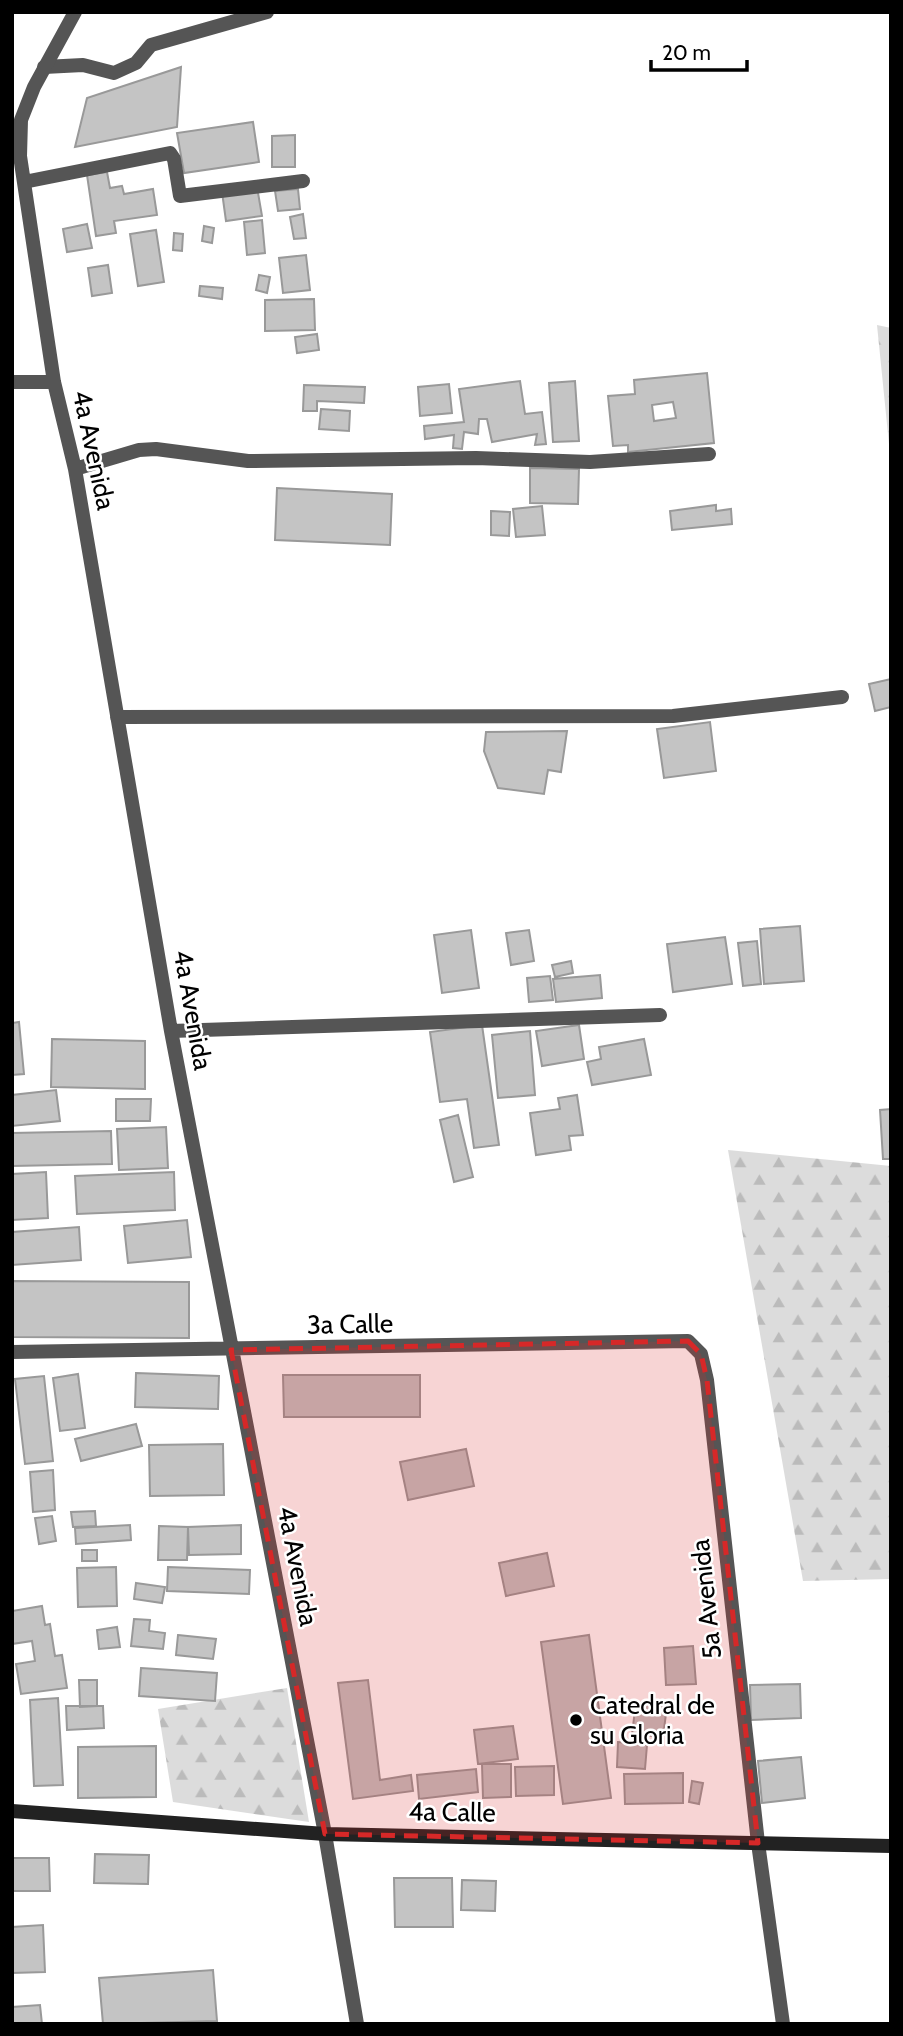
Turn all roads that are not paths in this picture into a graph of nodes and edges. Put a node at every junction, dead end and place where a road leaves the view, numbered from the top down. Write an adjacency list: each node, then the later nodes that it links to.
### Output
1 (75, 12): 3 (street, 4a Avenida)
2 (267, 12): 3 (street)
3 (44, 67): 5 (street, 4a Avenida)
4 (303, 181): 5 (street)
5 (24, 182): 7 (street, 4a Avenida)
6 (12, 382): 7 (street)
7 (54, 382): 9 (street, 4a Avenida)
8 (709, 454): 9 (street)
9 (75, 468): 11 (street, 4a Avenida)
10 (842, 696): 11 (street)
11 (117, 717): 13 (street, 4a Avenida)
12 (660, 1014): 13 (street)
13 (171, 1031): 15 (street, 4a Avenida)
14 (688, 1341): 15 (street, 3a Calle); 19 (street, 5a Avenida)
15 (231, 1350): 16 (street, 3a Calle); 18 (street, 4a Avenida)
16 (12, 1352)
17 (12, 1811): 18 (main road, 4a Calle)
18 (326, 1834): 19 (main road, 4a Calle); 21 (street, 4a Avenida)
19 (758, 1843): 20 (main road, 4a Calle); 22 (street, 5a Avenida)
20 (891, 1846)
21 (358, 2024)
22 (783, 2024)

